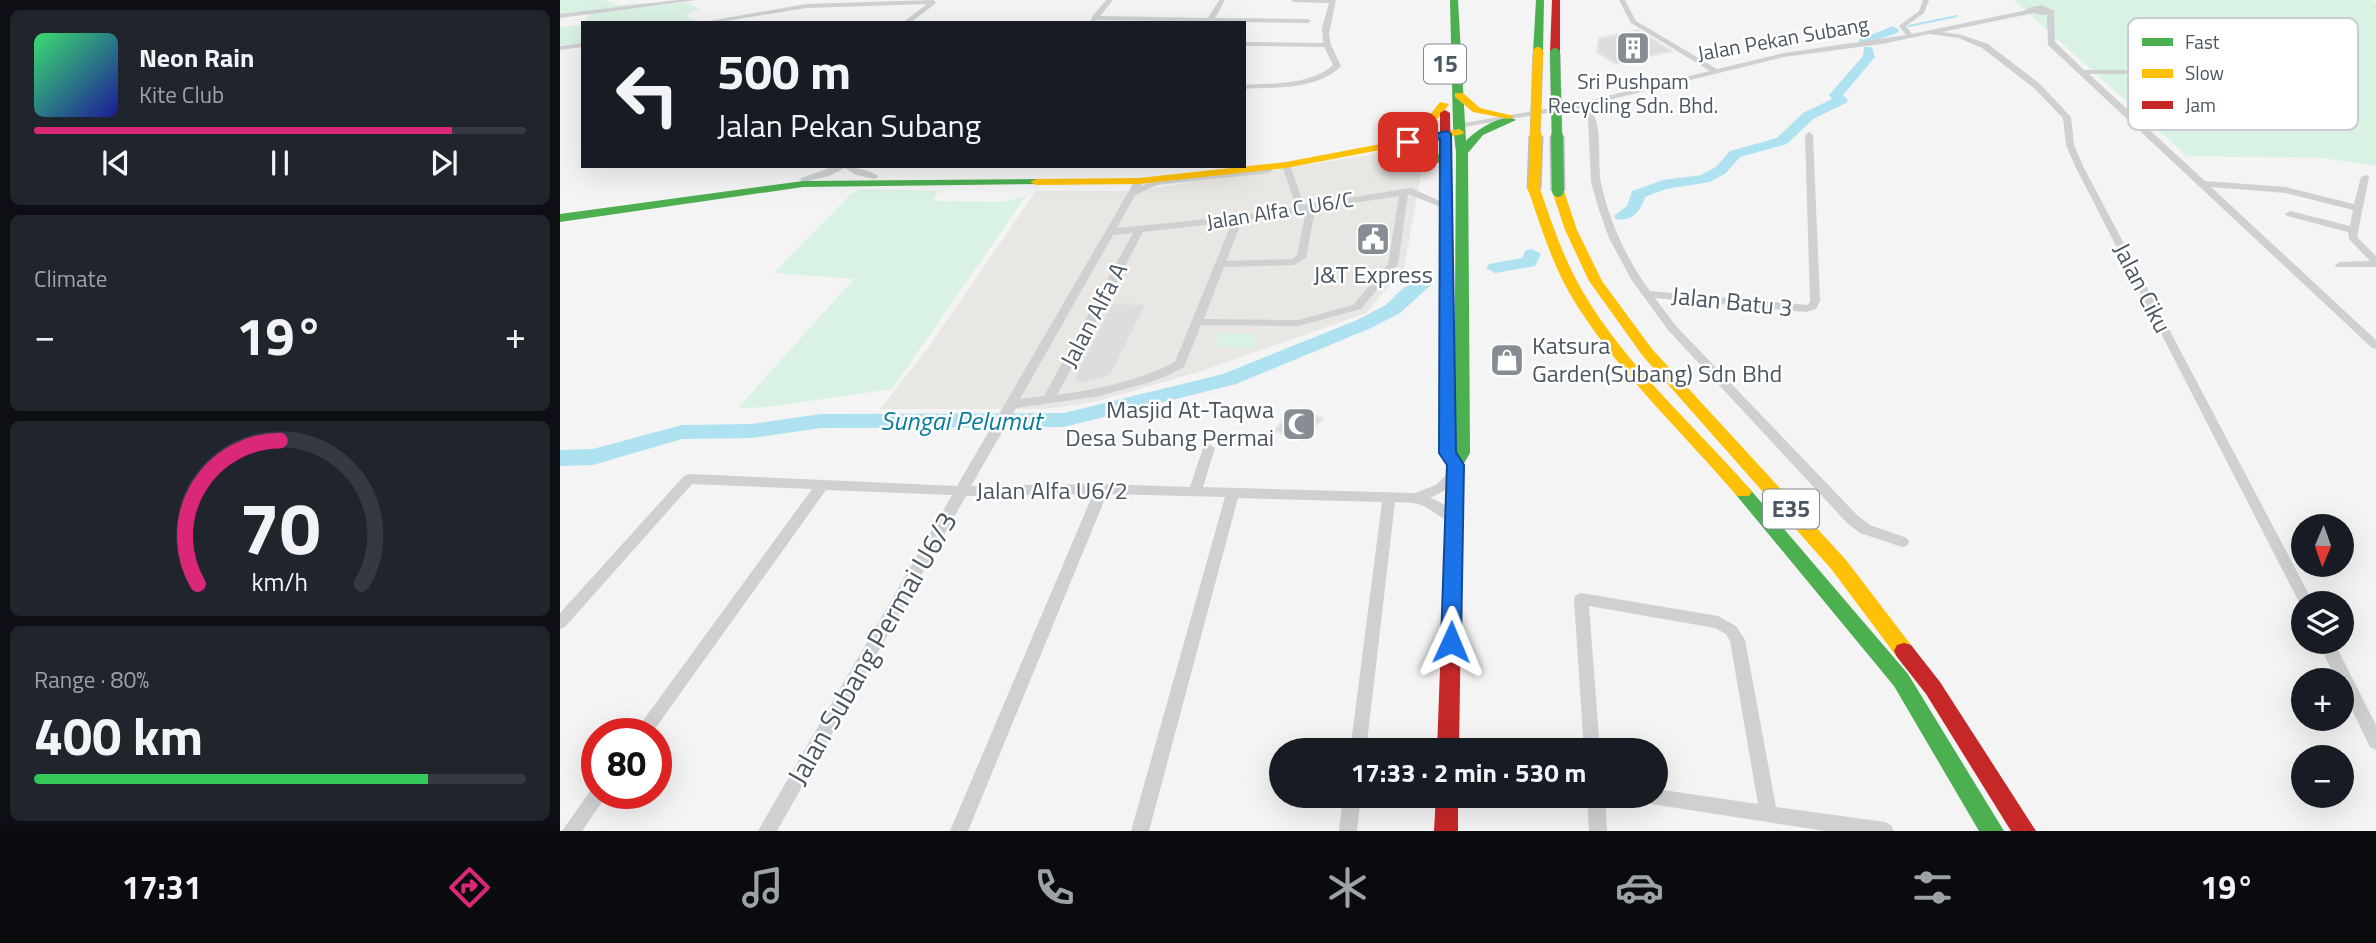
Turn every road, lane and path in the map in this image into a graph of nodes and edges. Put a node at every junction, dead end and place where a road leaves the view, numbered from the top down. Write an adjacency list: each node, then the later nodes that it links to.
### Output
1 (694, 0): 14 (street)
2 (1110, 0): 15 (street)
3 (1222, 0): 18 (street)
4 (1294, 0): 5 (street)
5 (1333, 0): 24 (street)
6 (1446, 0): 30 (main road, 15)
7 (1454, 0): 30 (main road, 15)
8 (1540, 0): 103 (main road, E35, bridge)
9 (1556, 0): 104 (main road, E35, bridge)
10 (1622, 0): 26 (street)
11 (1926, 0): 21 (street)
12 (936, 1): 16 (street); 17 (street)
13 (2030, 7): 20 (street, Jalan Pekan Subang); 27 (street)
14 (560, 16)
15 (1092, 20): 18 (street)
16 (713, 21)
17 (908, 21)
18 (1209, 21): 19 (street)
19 (1308, 21)
20 (1928, 32): 21 (street, Jalan Pekan Subang); 81 (street, Jalan Ciku)
21 (1910, 36): 26 (street, Jalan Pekan Subang)
22 (1246, 44): 24 (street)
23 (581, 45): 25 (street)
24 (1327, 45): 29 (street)
25 (560, 48)
26 (1715, 71): 31 (street, Jalan Pekan Subang)
27 (2083, 72): 28 (street); 32 (street)
28 (2128, 72)
29 (1246, 87)
30 (1452, 99): 33 (main road); 34 (main road, 15); 36 (main road)
31 (1579, 105): 33 (street, Jalan Pekan Subang); 65 (street)
32 (2128, 114)
33 (1510, 118): 34 (street, Jalan Pekan Subang); 39 (main road)
34 (1452, 130): 36 (main road); 38 (main road); 39 (main road, 15); 40 (main road, 15)
35 (2145, 130): 49 (street)
36 (1406, 135): 41 (main road)
37 (1809, 135): 65 (street, Jalan Batu 3)
38 (1390, 145): 40 (main road); 42 (main road)
39 (1462, 152): 71 (main road, 15)
40 (1446, 163): 52 (main road, 15)
41 (1246, 164)
42 (1287, 166): 50 (main road); 53 (street)
43 (840, 168): 48 (street)
44 (849, 168): 46 (street)
45 (1194, 168): 46 (main road)
46 (875, 176): 48 (main road)
47 (2365, 177): 54 (street)
48 (804, 179): 55 (main road)
49 (2205, 186): 54 (street); 67 (street)
50 (1135, 188): 57 (main road); 61 (street)
51 (1404, 192): 52 (street, Jalan Alfa C U6/C); 53 (street, Jalan Alfa C U6/C); 66 (street)
52 (1446, 206): 71 (main road, 15)
53 (1306, 208): 58 (street, Jalan Alfa C U6/C); 63 (street)
54 (2358, 208): 60 (street)
55 (560, 213)
56 (2290, 214): 60 (street)
57 (560, 218)
58 (1238, 219): 59 (street, Jalan Alfa C U6/C); 63 (street)
59 (1139, 230): 61 (street, Jalan Alfa C U6/C); 68 (street, Jalan Alfa A)
60 (2353, 230): 62 (street)
61 (1110, 232): 69 (street)
62 (2376, 263): 64 (street)
63 (1220, 264): 66 (street)
64 (2340, 265)
65 (1647, 295): 80 (street)
66 (1197, 322): 68 (street)
67 (2376, 346)
68 (1048, 400): 69 (street)
69 (1010, 409): 74 (street, Jalan Subang Permai U6/3)
70 (1209, 448): 75 (street)
71 (1455, 469): 78 (street); 79 (main road, 15)
72 (821, 487): 74 (street, Jalan Alfa U6/2); 82 (street, Jalan Alfa U6/2); 84 (street)
73 (1102, 489): 74 (street, Jalan Alfa U6/2); 75 (street, Jalan Alfa U6/2); 97 (street)
74 (962, 491): 96 (street, Jalan Subang Permai U6/3)
75 (1195, 492): 76 (street, Jalan Alfa U6/2)
76 (1233, 493): 77 (street, Jalan Alfa U6/2); 98 (street)
77 (1390, 497): 78 (street, Jalan Alfa U6/2); 85 (street)
78 (1416, 498): 79 (street)
79 (1454, 519): 86 (main road, 15)
80 (1902, 542)
81 (2300, 591)
82 (560, 623)
83 (2332, 654): 88 (street)
84 (653, 718)
85 (1360, 738)
86 (1448, 738)
87 (1591, 738): 94 (street)
88 (2376, 742)
89 (1668, 799): 94 (street)
90 (1351, 808): 99 (street)
91 (1447, 808): 100 (main road)
92 (1597, 808): 101 (street)
93 (587, 809): 95 (street)
94 (1769, 814): 102 (street)
95 (571, 831)
96 (767, 831)
97 (959, 831)
98 (1140, 831)
99 (1348, 831)
100 (1446, 831)
101 (1598, 831)
102 (1885, 831)
103 (1992, 831)
104 (2024, 831)

